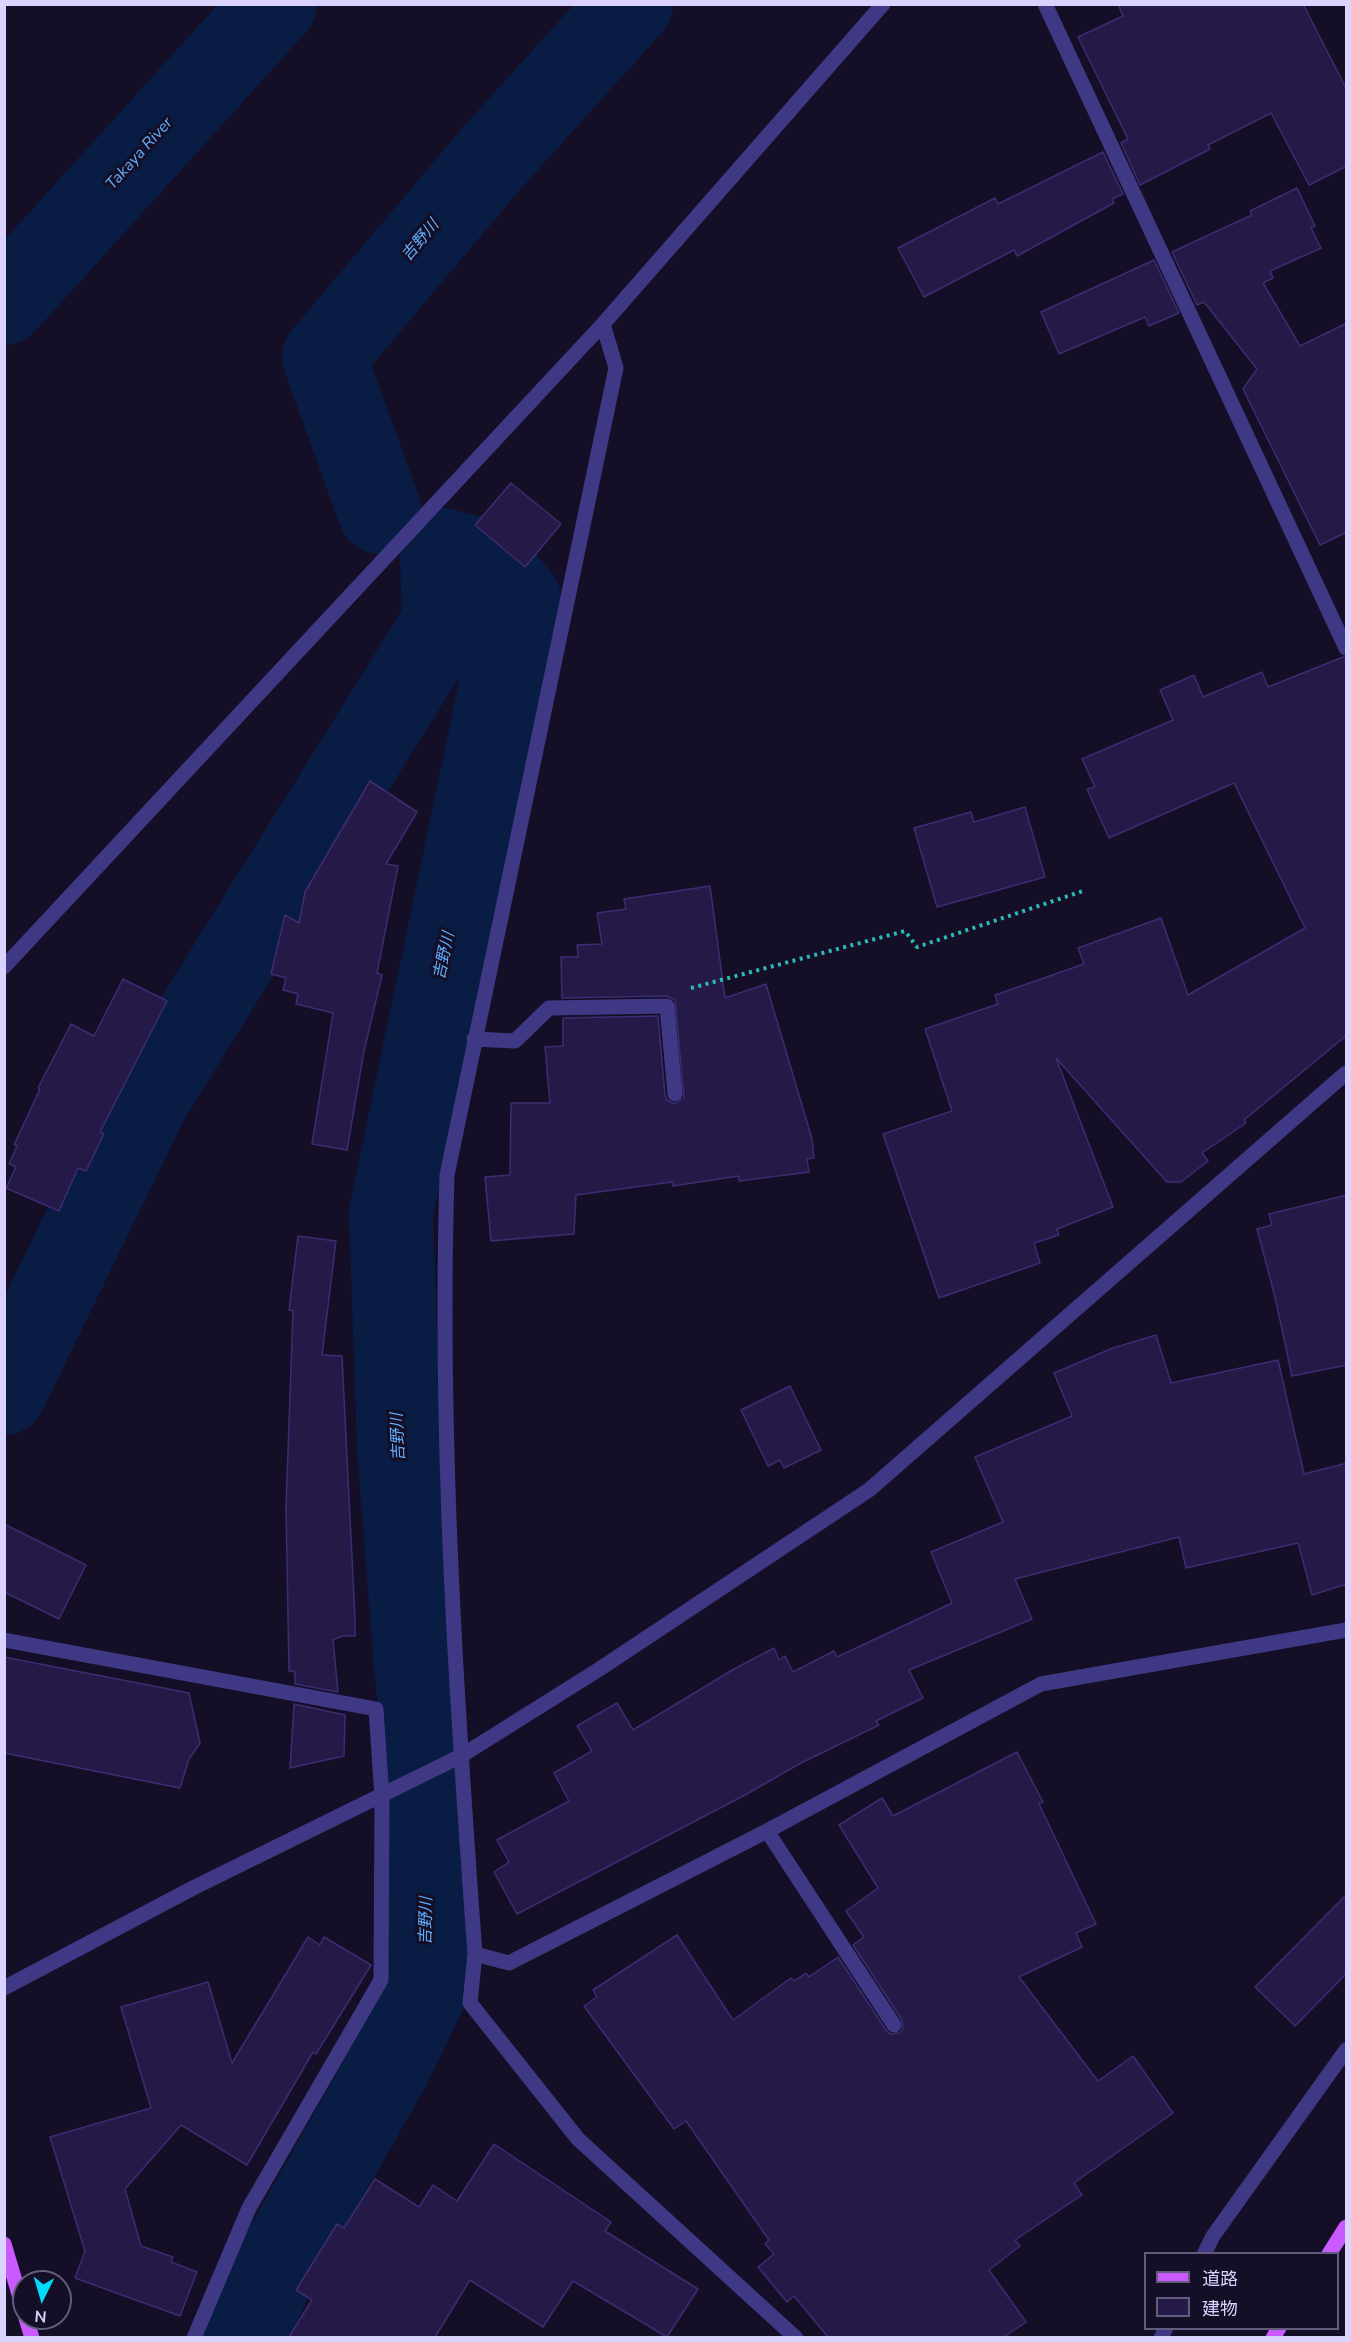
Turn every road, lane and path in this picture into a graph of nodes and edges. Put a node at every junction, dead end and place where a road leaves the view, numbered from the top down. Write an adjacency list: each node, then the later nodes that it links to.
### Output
1 (883, 4): 3 (street)
2 (1045, 4): 4 (street)
3 (603, 324): 6 (street); 8 (street)
4 (1347, 648)
5 (1083, 891): 7 (path)
6 (4, 966)
7 (667, 1006): 8 (street); 10 (street)
8 (474, 1039): 13 (street)
9 (1347, 1073): 13 (street)
10 (675, 1094)
11 (1347, 1630): 15 (street)
12 (4, 1640): 14 (street)
13 (460, 1756): 14 (street); 16 (street)
14 (382, 1797): 17 (street); 25 (street)
15 (767, 1831): 16 (street); 18 (street)
16 (476, 1954): 26 (street)
17 (4, 1989)
18 (894, 2025)
19 (1347, 2050): 22 (street)
20 (1347, 2227): 23 (main road)
21 (4, 2244): 24 (main road)
22 (1205, 2252)
23 (1330, 2252)
24 (12, 2271)
25 (194, 2337)
26 (796, 2337)

